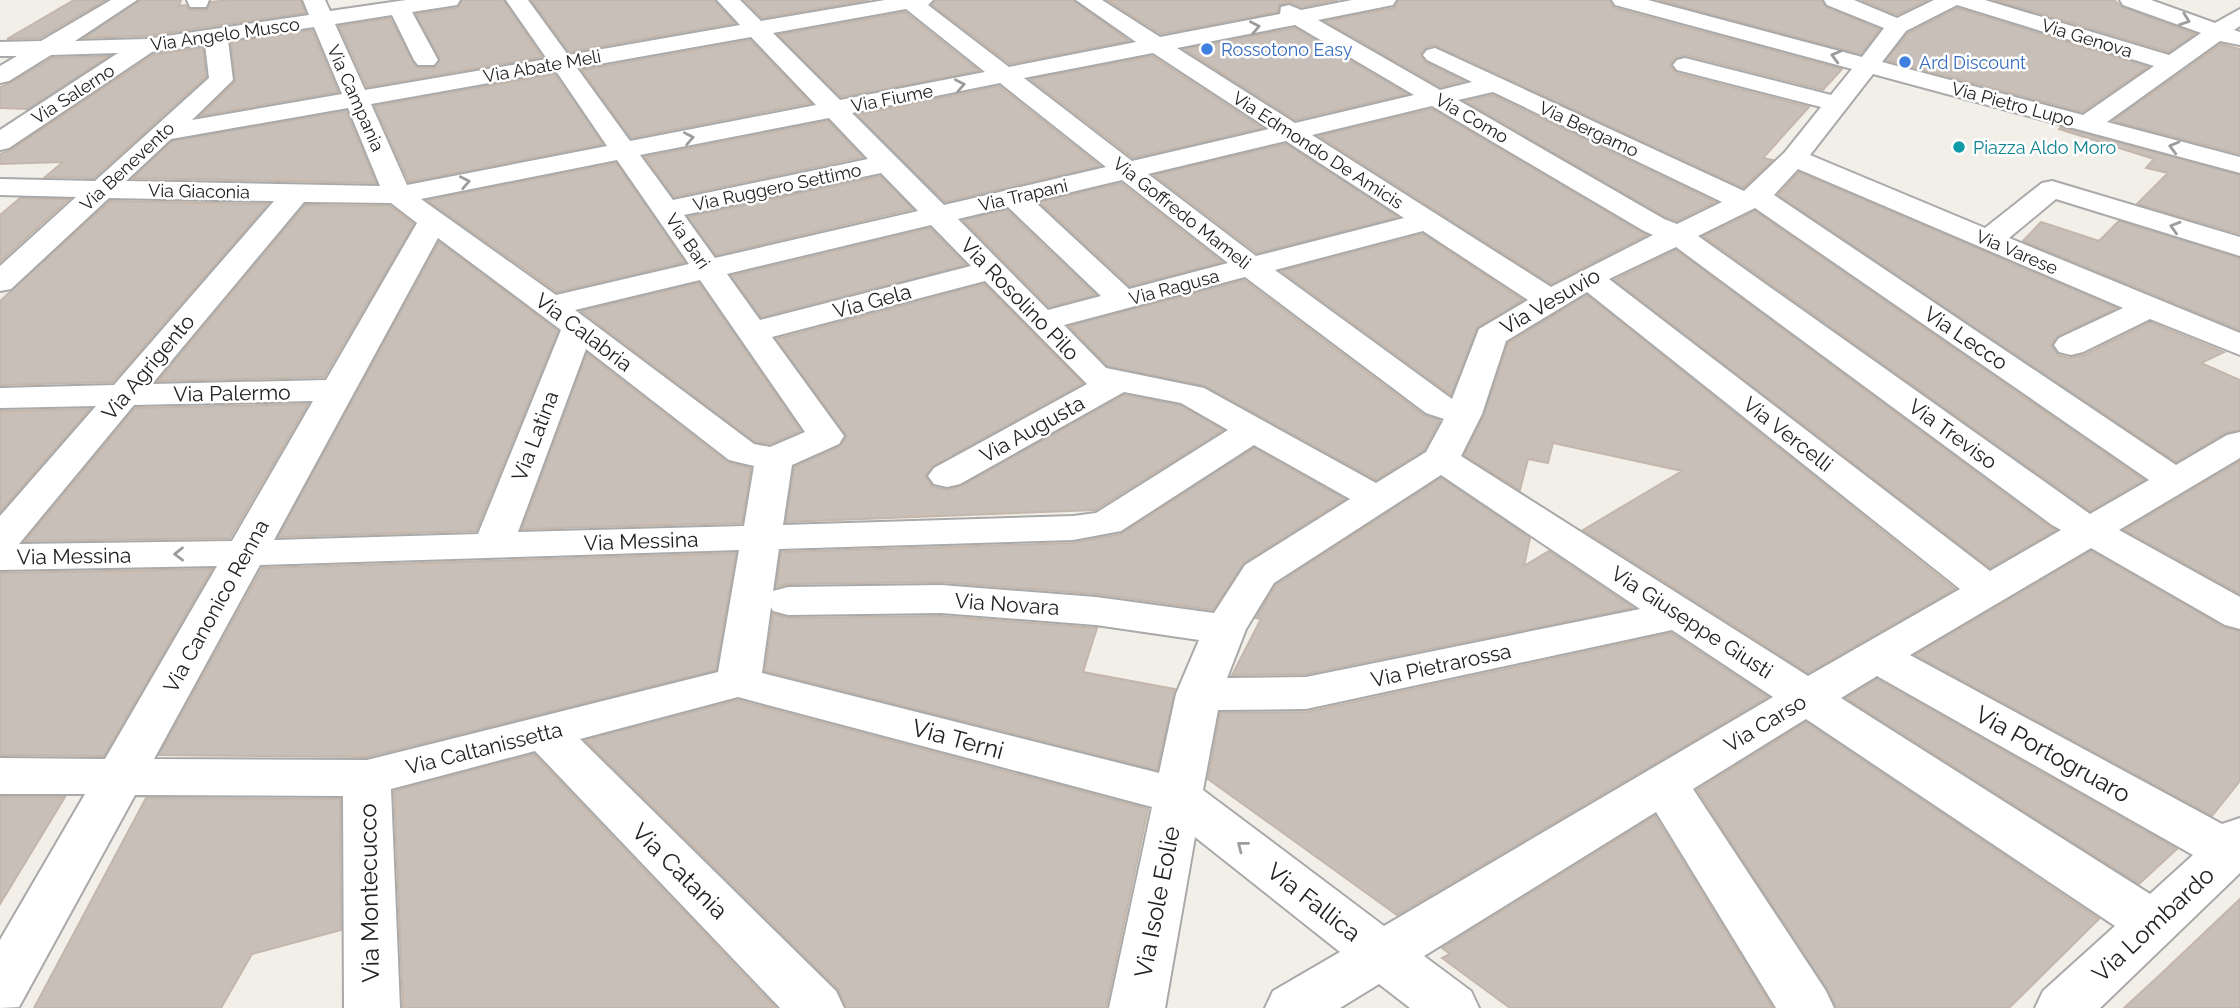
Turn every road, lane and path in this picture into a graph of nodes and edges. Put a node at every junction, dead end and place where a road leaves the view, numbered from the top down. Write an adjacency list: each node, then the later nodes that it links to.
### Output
1 (126, 0): 27 (street)
2 (449, 0): 15 (street, Via Angelo Musco)
3 (517, 0): 30 (street, Via Bari)
4 (727, 0): 21 (street, Via Rosolino Pilo)
5 (1087, 0): 24 (street, Via Edmondo De Amicis)
6 (1268, 0): 19 (street, Via Como)
7 (1385, 0): 19 (street, Via Fiume)
8 (1623, 0): 17 (street, Via Pietro Lupo)
9 (1700, 0): 17 (street)
10 (1835, 0): 20 (street)
11 (1951, 0): 20 (street)
12 (1962, 0): 31 (street, Via Genova)
13 (2131, 0): 23 (street, one-way to 23)
14 (914, 1): 21 (street, Via Abate Meli); 35 (street, Via Goffredo Mameli)
15 (399, 8): 16 (street, Via Angelo Musco); 29 (street)
16 (318, 10): 22 (street, Via Angelo Musco); 38 (street, Via Campania)
17 (1676, 14): 33 (street, Via Pietro Lupo, one-way to 17)
18 (2240, 16): 23 (street)
19 (1300, 18): 24 (street, Via Fiume, one-way to 19); 37 (street, Via Como)
20 (1898, 26): 33 (street, Via Vesuvio)
21 (756, 29): 30 (street, Via Abate Meli); 40 (street, Via Rosolino Pilo)
22 (216, 35): 25 (street, Via Angelo Musco); 43 (street, Via Benevento)
23 (2229, 36): 31 (street)
24 (1159, 45): 35 (street, Via Fiume); 42 (street, Via Edmondo De Amicis)
25 (146, 46): 27 (street, Via Angelo Musco); 44 (street, Via Salerno)
26 (0, 49): 27 (street, Via Angelo Musco)
27 (45, 49): 34 (street)
28 (1435, 55): 36 (street, Via Bergamo)
29 (426, 60)
30 (562, 63): 38 (street, Via Abate Meli); 45 (street, Via Bari)
31 (2172, 64): 41 (street)
32 (1685, 65): 39 (street)
33 (1869, 65): 39 (street, Via Vesuvio); 41 (street, Via Pietro Lupo)
34 (0, 76)
35 (1006, 76): 40 (street, Via Fiume, one-way to 35); 49 (street, Via Goffredo Mameli)
36 (1495, 84): 37 (street, Via Trapani); 55 (street, Via Bergamo)
37 (1437, 98): 42 (street, Via Trapani); 60 (street, Via Como)
38 (358, 99): 43 (street, Via Abate Meli); 53 (street, Via Campania)
39 (1837, 104): 46 (street, Via Vesuvio)
40 (835, 109): 45 (street, Via Fiume, one-way to 40); 47 (street, Via Rosolino Pilo)
41 (2087, 124): 48 (street, Via Pietro Lupo, one-way to 41)
42 (1291, 132): 49 (street, Via Trapani); 58 (street, Via Edmondo De Amicis)
43 (163, 133): 51 (street, Via Benevento)
44 (0, 142)
45 (625, 151): 53 (street, Via Fiume, one-way to 45); 56 (street, Via Bari)
46 (1794, 158): 55 (street, Via Vesuvio); 61 (street, Via Varese)
47 (888, 163): 56 (street, Via Ruggero Settimo); 57 (street, Via Rosolino Pilo)
48 (2240, 165)
49 (1128, 170): 54 (street, Via Trapani); 63 (street, Via Goffredo Mameli)
50 (0, 187): 51 (street, Via Giaconia)
51 (101, 189): 52 (street, Via Giaconia); 67 (street, Via Benevento)
52 (296, 193): 53 (street, Via Giaconia); 78 (street, Via Agrigento)
53 (398, 195): 59 (street, Via Calabria)
54 (1014, 197): 57 (street, Via Trapani); 68 (street)
55 (1750, 199): 60 (street, Via Vesuvio); 86 (street, Via Lecco)
56 (666, 210): 64 (street, Via Bari)
57 (938, 215): 64 (street, Via Trapani); 65 (street, Via Rosolino Pilo)
58 (1427, 221): 63 (street, Via Ragusa); 69 (street, Via Edmondo De Amicis)
59 (432, 222): 71 (street, Via Calabria); 77 (street, Via Canonico Renna)
60 (1677, 234): 66 (street, Via Vesuvio); 88 (street, Via Treviso)
61 (1988, 240): 62 (street, one-way to 61); 70 (street, Via Varese)
62 (2240, 247)
63 (1251, 267): 68 (street, Via Ragusa); 80 (street, Via Goffredo Mameli)
64 (708, 269): 71 (street, Via Trapani); 73 (street, Via Bari)
65 (992, 270): 72 (street, Via Rosolino Pilo); 73 (street, Via Gela)
66 (1588, 278): 69 (street, Via Vesuvio); 94 (street, Via Vercelli)
67 (0, 282)
68 (1123, 300): 72 (street, Via Ragusa)
69 (1549, 300): 80 (street, Via Vesuvio)
70 (2150, 307): 74 (street); 75 (street, Via Varese)
71 (564, 316): 84 (street, Via Calabria); 91 (street, Via Latina)
72 (1042, 321): 76 (street, Via Rosolino Pilo)
73 (752, 332): 84 (street, Via Bari)
74 (2071, 345)
75 (2240, 345)
76 (1118, 381): 81 (street, Via Rosolino Pilo); 85 (street, Via Augusta)
77 (338, 390): 78 (street, Via Palermo); 92 (street, Via Canonico Renna)
78 (123, 395): 79 (street, Via Palermo); 90 (street, Via Agrigento)
79 (0, 398)
80 (1464, 414): 83 (street, Via Vesuvio)
81 (1253, 430): 87 (street, Via Rosolino Pilo); 89 (street, Via Messina)
82 (2239, 445): 86 (street, Via Carso)
83 (1441, 458): 87 (street, Via Vesuvio); 96 (street, Via Giuseppe Giusti)
84 (774, 459): 89 (street)
85 (947, 476)
86 (2175, 481): 88 (street, Via Carso)
87 (1377, 499): 98 (street, Via Vesuvio)
88 (2091, 530): 94 (street, Via Carso); 97 (street, Via Treviso)
89 (761, 537): 91 (street, Via Messina); 100 (street)
90 (0, 541)
91 (492, 545): 92 (street, Via Messina)
92 (247, 552): 93 (street, Via Messina, one-way to 93); 105 (street, Via Canonico Renna)
93 (0, 557)
94 (1989, 591): 99 (street, Via Carso)
95 (788, 601): 98 (street, Via Novara)
96 (1681, 614): 101 (street, Via Pietrarossa); 102 (street, Via Giuseppe Giusti)
97 (2240, 615)
98 (1225, 629): 101 (street, Via Vesuvio)
99 (1876, 656): 102 (street, Via Carso); 109 (street, Via Portogruaro)
100 (738, 682): 103 (street, Via Caltanissetta); 108 (street, Via Terni)
101 (1198, 694): 108 (street, Via Vesuvio)
102 (1808, 697): 107 (street, Via Carso); 110 (street, Via Giuseppe Giusti)
103 (544, 733): 106 (street, Via Caltanissetta); 114 (street, Via Catania)
104 (0, 776): 105 (street, Via Caltanissetta)
105 (120, 777): 106 (street, Via Caltanissetta); 112 (street, Via Canonico Renna)
106 (367, 778): 113 (street, Via Montecucco)
107 (1664, 784): 111 (street, Via Carso); 118 (street)
108 (1177, 796): 111 (street, Via Fallica, one-way to 108); 115 (street, Via Isole Eolie)
109 (2235, 845): 110 (street, Via Lombardo)
110 (2154, 924): 119 (street, Via Lombardo)
111 (1382, 954): 116 (street, Via Carso); 117 (street, Via Fallica)
112 (0, 990)
113 (372, 1008)
114 (816, 1008)
115 (1137, 1008)
116 (1293, 1008)
117 (1451, 1008)
118 (1806, 1008)
119 (2063, 1008)

